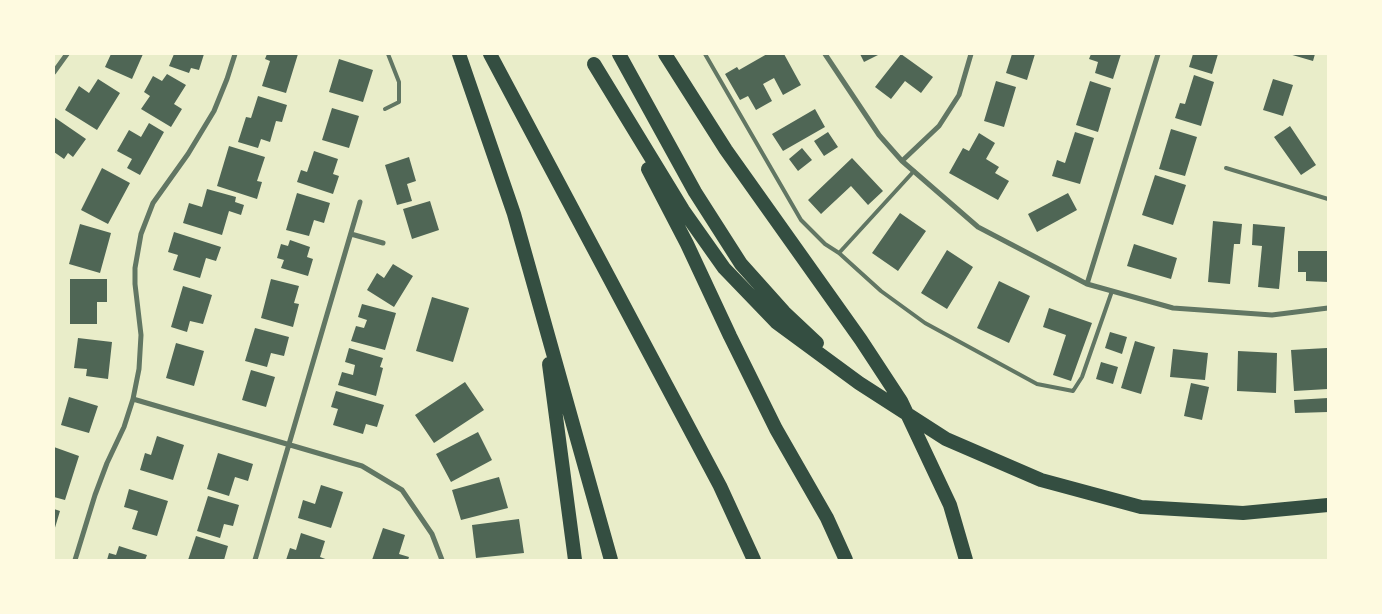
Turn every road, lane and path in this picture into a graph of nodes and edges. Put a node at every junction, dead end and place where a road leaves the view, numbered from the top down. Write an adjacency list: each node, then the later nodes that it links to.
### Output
1 (67, 54): 13 (street)
2 (235, 54): 28 (street)
3 (388, 54): 14 (lane)
4 (459, 54): 26 (highway)
5 (490, 54): 36 (highway)
6 (619, 54): 27 (highway)
7 (665, 54): 38 (highway)
8 (705, 54): 22 (lane)
9 (825, 54): 15 (street)
10 (972, 54): 15 (street)
11 (1158, 54): 23 (street)
12 (591, 59): 27 (highway); 37 (highway)
13 (54, 72)
14 (385, 109)
15 (902, 162): 17 (street)
16 (1226, 168): 18 (lane)
17 (914, 172): 22 (lane); 23 (street)
18 (1328, 199)
19 (360, 202): 20 (street)
20 (351, 234): 21 (street); 29 (street)
21 (383, 243)
22 (838, 253): 24 (lane)
23 (1087, 284): 24 (street)
24 (1112, 291): 25 (street)
25 (1328, 308)
26 (542, 314): 34 (highway); 35 (highway)
27 (859, 383): 30 (highway)
28 (133, 399): 29 (street); 31 (street)
29 (289, 444): 32 (street); 33 (street)
30 (1328, 505)
31 (75, 560)
32 (255, 560)
33 (442, 560)
34 (575, 560)
35 (611, 560)
36 (754, 560)
37 (846, 560)
38 (966, 560)

